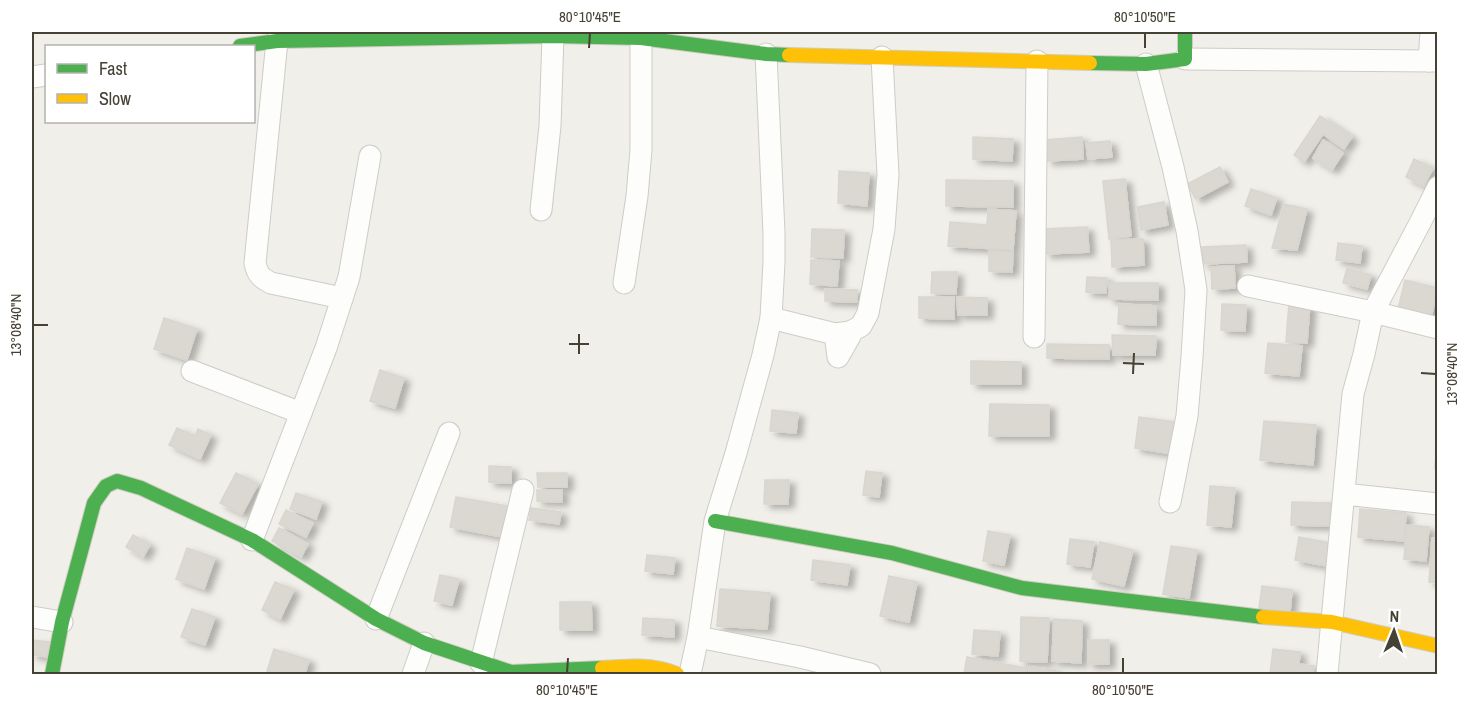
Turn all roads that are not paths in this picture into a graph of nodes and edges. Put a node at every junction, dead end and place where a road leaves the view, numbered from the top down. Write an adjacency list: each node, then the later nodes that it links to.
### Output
1 (1185, 32): 9 (street)
2 (1431, 32): 11 (street)
3 (553, 36): 4 (street); 5 (street); 15 (street)
4 (641, 38): 7 (street); 16 (street)
5 (277, 41): 6 (street); 18 (street)
6 (247, 45)
7 (766, 54): 8 (street); 20 (street)
8 (882, 57): 10 (street); 20 (street)
9 (1185, 59): 11 (street); 12 (street)
10 (1037, 61): 12 (street); 22 (street)
11 (1433, 61)
12 (1146, 64): 28 (street)
13 (370, 156): 18 (street)
14 (1437, 189): 19 (street)
15 (541, 210)
16 (624, 283)
17 (1248, 286): 19 (street)
18 (342, 298): 24 (street)
19 (1373, 312): 21 (street); 27 (street)
20 (771, 318): 30 (street)
21 (1437, 328)
22 (1034, 337)
23 (192, 371): 24 (street)
24 (301, 413): 31 (street)
25 (449, 434): 33 (street)
26 (523, 489): 39 (street)
27 (1344, 494): 29 (street); 35 (street)
28 (1170, 502)
29 (1437, 504)
30 (715, 521): 35 (street); 36 (street)
31 (252, 540): 33 (street); 34 (street)
32 (32, 617): 34 (street)
33 (376, 619): 37 (street)
34 (62, 622): 40 (street)
35 (1332, 622): 38 (street); 45 (street)
36 (698, 637): 43 (street); 44 (street)
37 (424, 643): 39 (street); 41 (street)
38 (1437, 646)
39 (481, 663): 42 (street)
40 (52, 675)
41 (413, 675)
42 (677, 675)
43 (690, 675)
44 (870, 675)
45 (1327, 675)

